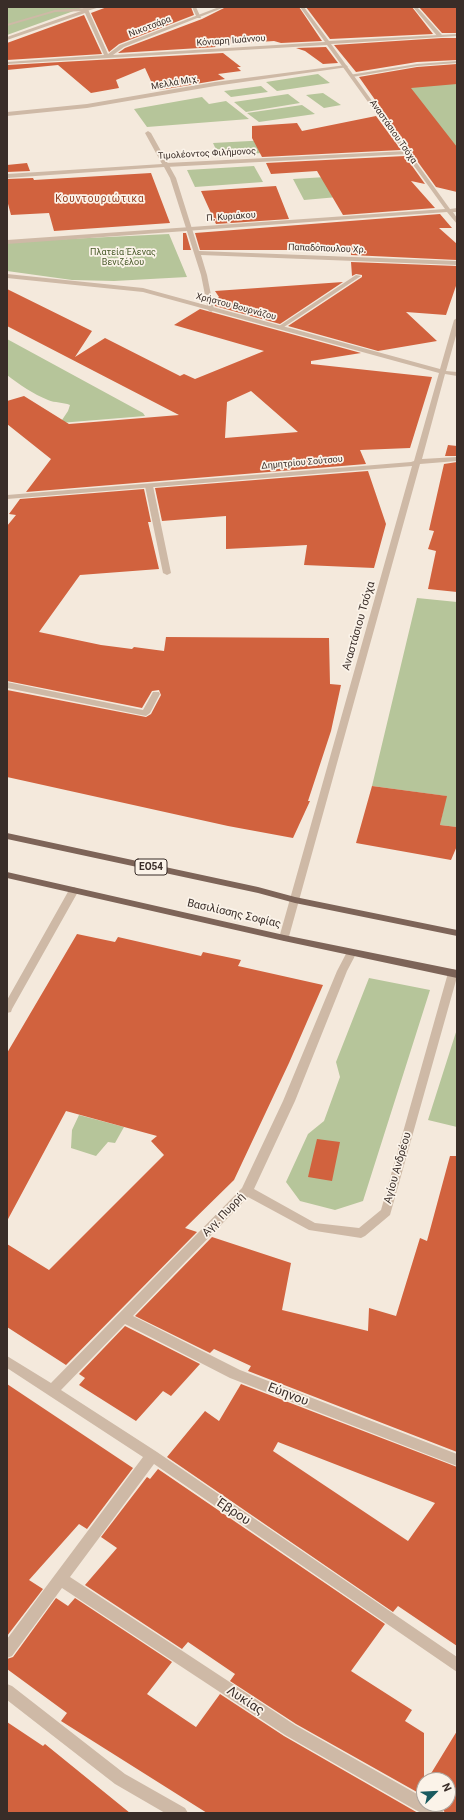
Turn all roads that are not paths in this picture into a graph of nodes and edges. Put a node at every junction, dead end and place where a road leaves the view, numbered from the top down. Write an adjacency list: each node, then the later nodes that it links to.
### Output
1 (98, 7): 6 (street)
2 (194, 7): 7 (street)
3 (223, 7): 7 (street, Νικοτσάρα)
4 (302, 7): 12 (street, Αναστάσιου Τσόχα)
5 (415, 7): 10 (street)
6 (86, 9): 8 (street); 11 (street); 13 (street)
7 (199, 17): 13 (street, Νικοτσάρα)
8 (7, 25)
9 (457, 35): 10 (street, Κόνιαρη Ιωάννου)
10 (440, 36): 12 (street, Κόνιαρη Ιωάννου)
11 (7, 39)
12 (328, 42): 13 (street, Κόνιαρη Ιωάννου); 16 (street, Αναστάσιου Τσόχα)
13 (107, 58): 15 (street, Κόνιαρη Ιωάννου)
14 (457, 62): 17 (street)
15 (7, 63)
16 (346, 66): 17 (street, Αναστάσιου Τσόχα); 18 (street, Μελλά Μιχ.)
17 (352, 75): 20 (street, Αναστάσιου Τσόχα)
18 (7, 114)
19 (148, 133): 21 (street)
20 (407, 153): 21 (street, Τιμoλέοντος Φιλήμονος); 24 (street, Αναστάσιου Τσόχα)
21 (166, 165): 22 (street, Τιμoλέοντος Φιλήμονος); 26 (street)
22 (7, 176)
23 (457, 210): 24 (street, Π. Κυριάκου)
24 (448, 211): 25 (street, Αναστάσιου Τσόχα); 26 (street, Π. Κυριάκου)
25 (457, 222)
26 (190, 229): 27 (street, Π. Κυριάκου); 28 (street)
27 (7, 242)
28 (197, 253): 29 (street, Παπαδόπουλου Χρ.); 32 (street)
29 (457, 263)
30 (7, 276): 32 (street, Χρήστου Βουρνάζου)
31 (358, 276): 34 (street)
32 (212, 310): 34 (street, Χρήστου Βουρνάζου)
33 (457, 320): 35 (street, Αναστάσιου Τσόχα)
34 (279, 328): 35 (street, Χρήστου Βουρνάζου)
35 (442, 372): 36 (street, Χρήστου Βουρνάζου); 38 (street, Αναστάσιου Τσόχα)
36 (457, 374)
37 (457, 459): 38 (street, Δημητρίου Σούτσου)
38 (417, 462): 39 (street, Δημητρίου Σούτσου); 47 (street, Αναστάσιου Τσόχα)
39 (149, 486): 40 (street, Δημητρίου Σούτσου); 41 (street)
40 (7, 497)
41 (167, 573)
42 (7, 685): 43 (street)
43 (156, 694)
44 (7, 836): 47 (main road, ΕΟ54)
45 (7, 875): 46 (main road, Βασιλίσσης Σοφίας)
46 (74, 890): 49 (main road, Βασιλίσσης Σοφίας); 52 (street)
47 (295, 900): 48 (main road, ΕΟ54); 49 (street, Αναστάσιου Τσόχα)
48 (457, 933)
49 (284, 938): 50 (main road, Βασιλίσσης Σοφίας)
50 (352, 952): 51 (main road, Βασιλίσσης Σοφίας); 53 (street, Αγγ. Πυρρή)
51 (455, 973): 53 (street, Αγίου Ανδρέου)
52 (7, 1009)
53 (247, 1191): 54 (street, Αγγ. Πυρρή)
54 (124, 1318): 56 (street, Αγγ. Πυρρή); 58 (street, Εύηνου)
55 (8, 1362): 56 (street, Έβρου)
56 (52, 1391): 57 (street, Έβρου)
57 (152, 1456): 59 (street); 61 (street, Έβρου)
58 (457, 1460)
59 (60, 1579): 60 (street); 64 (street, Λυκίας)
60 (7, 1651)
61 (457, 1664)
62 (7, 1691): 63 (street)
63 (180, 1813)
64 (436, 1813)

